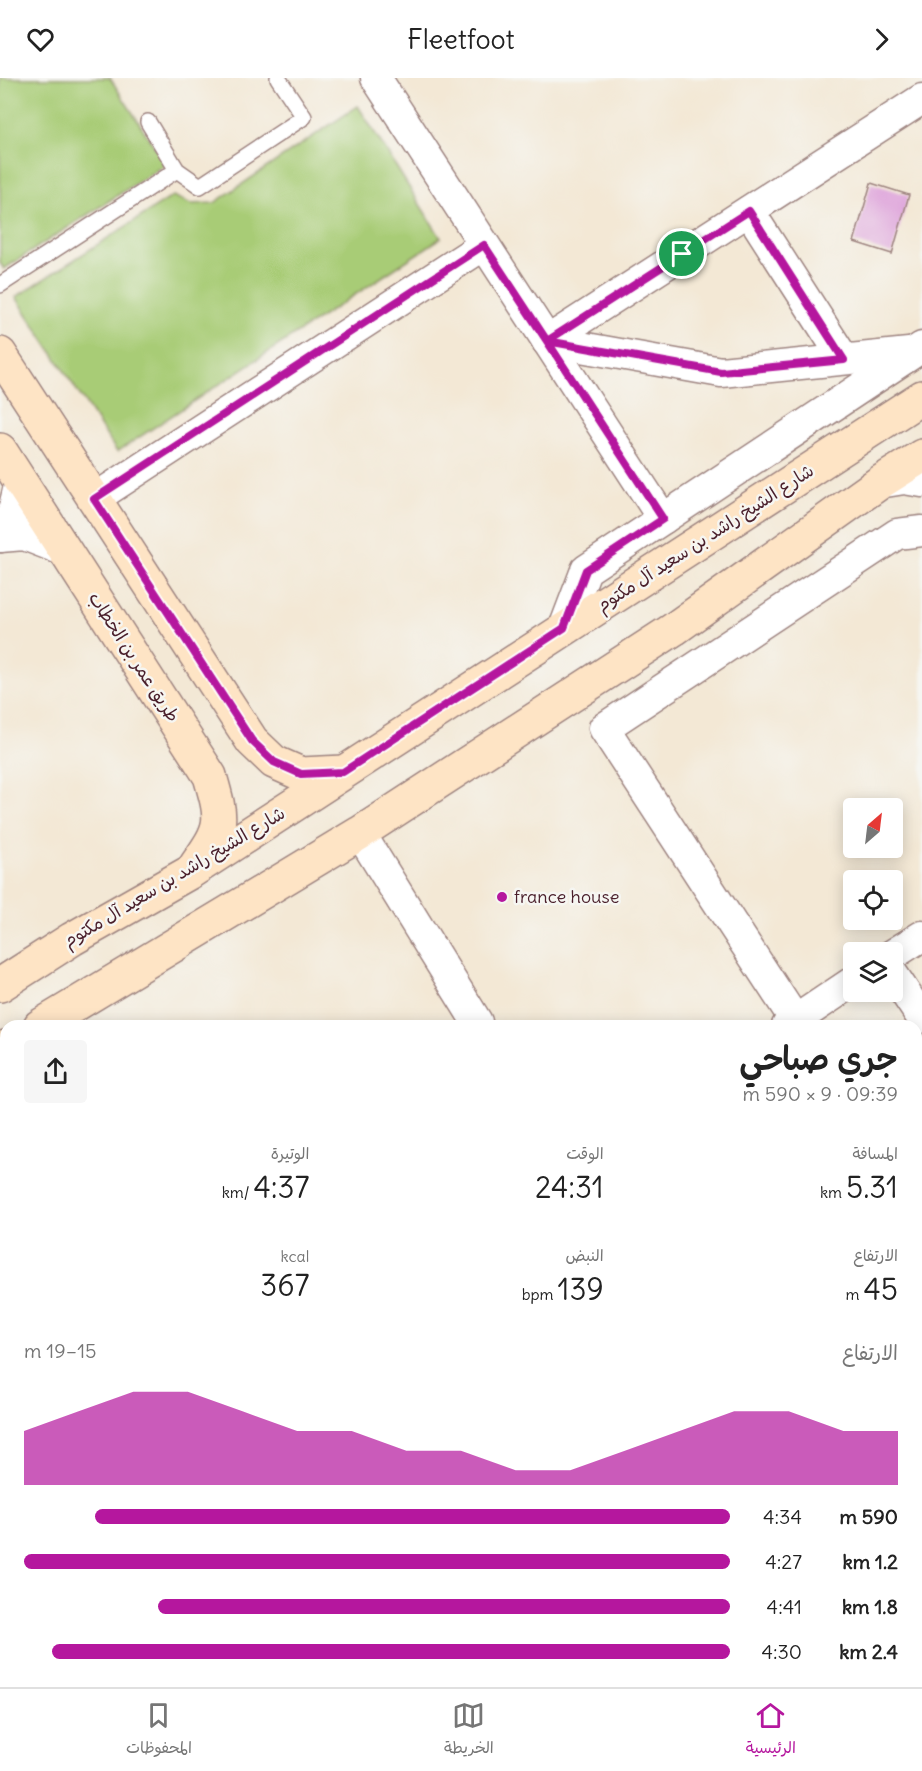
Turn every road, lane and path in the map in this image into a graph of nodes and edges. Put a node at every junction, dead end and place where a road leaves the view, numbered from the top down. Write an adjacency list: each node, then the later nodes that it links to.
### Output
1 (278, 78): 5 (lane)
2 (376, 78): 7 (street)
3 (920, 106): 6 (street)
4 (148, 122): 5 (lane)
5 (177, 171): 8 (lane)
6 (749, 211): 9 (street); 11 (street)
7 (484, 245): 9 (street); 19 (street)
8 (0, 285)
9 (547, 341): 11 (street); 20 (street)
10 (918, 350): 11 (street); 20 (street)
11 (844, 360)
12 (0, 361): 19 (street)
13 (922, 397): 24 (street, شارع الشيخ راشد بن سعيد آل مكتوم)
14 (0, 450): 16 (street, طريق عمر بن الخطاب)
15 (922, 456): 18 (street)
16 (20, 482): 22 (street); 23 (street, طريق عمر بن الخطاب)
17 (922, 482): 18 (street)
18 (879, 483): 25 (street)
19 (94, 499): 27 (street)
20 (663, 519): 24 (street)
21 (922, 531): 26 (street)
22 (0, 537): 23 (street)
23 (65, 551): 29 (street, طريق عمر بن الخطاب)
24 (564, 628): 27 (street, شارع الشيخ راشد بن سعيد آل مكتوم)
25 (674, 629): 26 (street); 28 (street)
26 (696, 667): 40 (street)
27 (343, 772): 29 (street, شارع الشيخ راشد بن سعيد آل مكتوم)
28 (360, 833): 38 (street); 39 (street)
29 (192, 871): 31 (street, شارع الشيخ راشد بن سعيد آل مكتوم)
30 (922, 936): 32 (street)
31 (72, 939): 33 (street, شارع الشيخ راشد بن سعيد آل مكتوم); 36 (street)
32 (903, 948)
33 (0, 985)
34 (843, 988): 41 (street)
35 (903, 990): 37 (street)
36 (0, 995)
37 (922, 1018)
38 (50, 1020)
39 (476, 1020)
40 (789, 1020)
41 (796, 1020)

